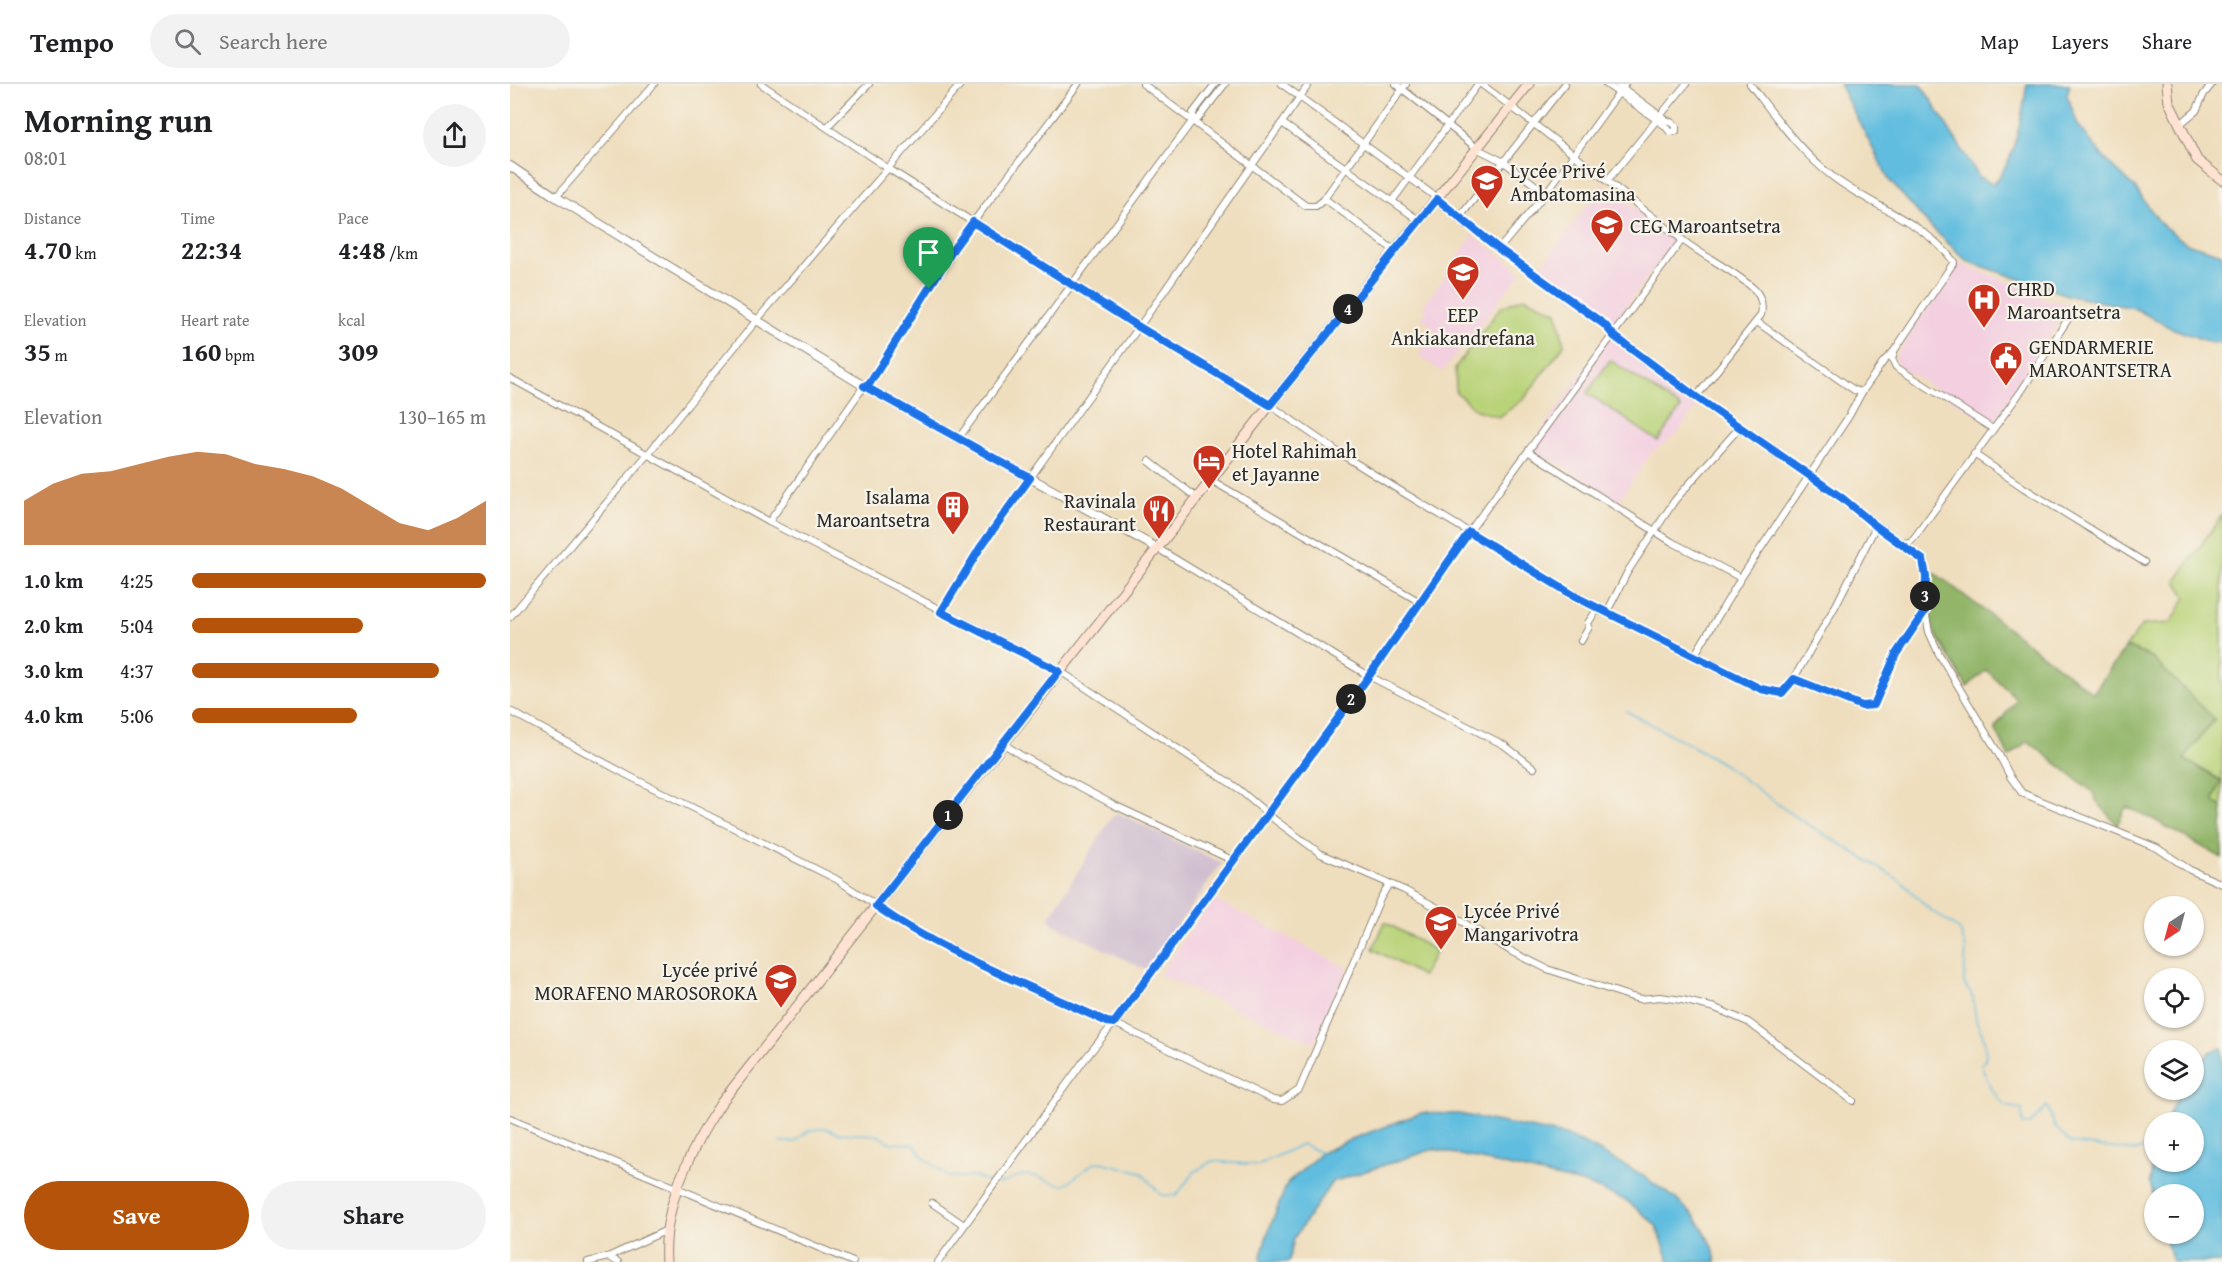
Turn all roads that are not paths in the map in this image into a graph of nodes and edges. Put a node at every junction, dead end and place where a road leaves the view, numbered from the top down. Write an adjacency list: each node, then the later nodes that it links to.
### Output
1 (654, 84): 44 (street)
2 (762, 84): 31 (street)
3 (869, 84): 31 (street)
4 (961, 84): 39 (street)
5 (1078, 84): 50 (street)
6 (1143, 84): 25 (street)
7 (1215, 84): 25 (street)
8 (1225, 84): 25 (street)
9 (1282, 84): 22 (street)
10 (1309, 84): 22 (street)
11 (1396, 84): 20 (street)
12 (1480, 84): 23 (street); 29 (street)
13 (1529, 84): 23 (main road)
14 (1565, 84): 28 (street)
15 (1606, 84): 21 (street)
16 (1686, 84): 24 (street)
17 (1750, 84): 60 (street)
18 (2167, 84): 30 (main road)
19 (2212, 84): 30 (street)
20 (1404, 86): 29 (street); 32 (street)
21 (1621, 87): 24 (street); 26 (street); 34 (street)
22 (1299, 97): 27 (street); 32 (street)
23 (1512, 106): 28 (street); 33 (main road)
24 (1661, 115): 26 (street); 26 (street)
25 (1193, 120): 36 (street); 54 (street)
26 (1655, 120): 42 (street)
27 (1282, 123): 36 (street); 38 (street)
28 (1534, 123): 34 (street); 35 (street)
29 (1448, 125): 33 (street); 40 (street)
30 (2180, 125): 41 (main road)
31 (827, 127): 39 (street)
32 (1363, 145): 38 (street); 40 (street)
33 (1478, 149): 35 (street); 46 (main road)
34 (1575, 154): 42 (street); 43 (street)
35 (1504, 162): 43 (street); 48 (street)
36 (1253, 165): 45 (street); 58 (street)
37 (510, 166): 44 (street)
38 (1347, 167): 45 (street); 47 (street)
39 (888, 169): 50 (street); 56 (street)
40 (1408, 178): 46 (street); 47 (street)
41 (2222, 180)
42 (1607, 182): 51 (street)
43 (1546, 193): 52 (street)
44 (556, 197): 56 (street)
45 (1324, 199): 53 (street)
46 (1437, 199): 48 (street); 49 (main road)
47 (1393, 200): 49 (street)
48 (1459, 218): 52 (street)
49 (1420, 221): 53 (main road)
50 (973, 222): 54 (street); 62 (street)
51 (1682, 240): 57 (street); 59 (street)
52 (1499, 249): 59 (street)
53 (1395, 251): 65 (main road)
54 (1072, 285): 58 (street); 68 (street)
55 (2070, 316): 67 (street)
56 (756, 321): 62 (street); 71 (street)
57 (1757, 322): 63 (street); 64 (street)
58 (1139, 327): 65 (street); 74 (street)
59 (1614, 336): 64 (street); 69 (street)
60 (1894, 351): 63 (street); 67 (street)
61 (510, 378): 71 (street)
62 (864, 386): 68 (street); 77 (street)
63 (1862, 392): 73 (street)
64 (1696, 397): 66 (street)
65 (1270, 405): 75 (main road); 80 (street)
66 (1739, 428): 73 (street); 79 (street)
67 (1993, 429): 70 (street)
68 (958, 439): 74 (street)
69 (1529, 452): 79 (street); 80 (street)
70 (1974, 453): 81 (street); 83 (street)
71 (647, 455): 77 (street); 89 (street)
72 (1149, 461): 76 (street)
73 (1809, 476): 78 (street); 84 (street)
74 (1030, 478): 82 (street); 87 (street)
75 (1211, 480): 76 (main road); 85 (street)
76 (1197, 498): 82 (main road)
77 (769, 522): 87 (street)
78 (1876, 526): 81 (street); 94 (street)
79 (1655, 530): 84 (street); 88 (street)
80 (1469, 532): 85 (street); 88 (street)
81 (1902, 543): 86 (street)
82 (1157, 548): 92 (main road); 93 (street)
83 (2144, 562)
84 (1741, 578): 91 (street)
85 (1420, 602): 93 (street)
86 (1925, 611): 94 (street); 101 (street)
87 (941, 612): 92 (street)
88 (1607, 612): 90 (street); 91 (street)
89 (510, 617)
90 (1581, 641)
91 (1694, 656): 94 (street)
92 (1059, 671): 96 (main road); 98 (street)
93 (1369, 676): 97 (street); 98 (street)
94 (1794, 679)
95 (510, 711): 102 (street)
96 (1004, 744): 99 (street); 102 (main road)
97 (1534, 768)
98 (1267, 813): 99 (street); 100 (street)
99 (1232, 860): 103 (street)
100 (1389, 884): 103 (street); 104 (street)
101 (2222, 884)
102 (876, 906): 103 (street); 106 (main road)
103 (1114, 1023): 108 (street)
104 (1853, 1101)
105 (510, 1118): 106 (street)
106 (678, 1188): 109 (main road); 114 (street)
107 (932, 1203): 108 (street)
108 (964, 1225): 115 (street)
109 (667, 1230): 110 (street); 113 (main road)
110 (608, 1257): 111 (street); 112 (street)
111 (588, 1262)
112 (618, 1262)
113 (666, 1262)
114 (853, 1262)
115 (938, 1262)

